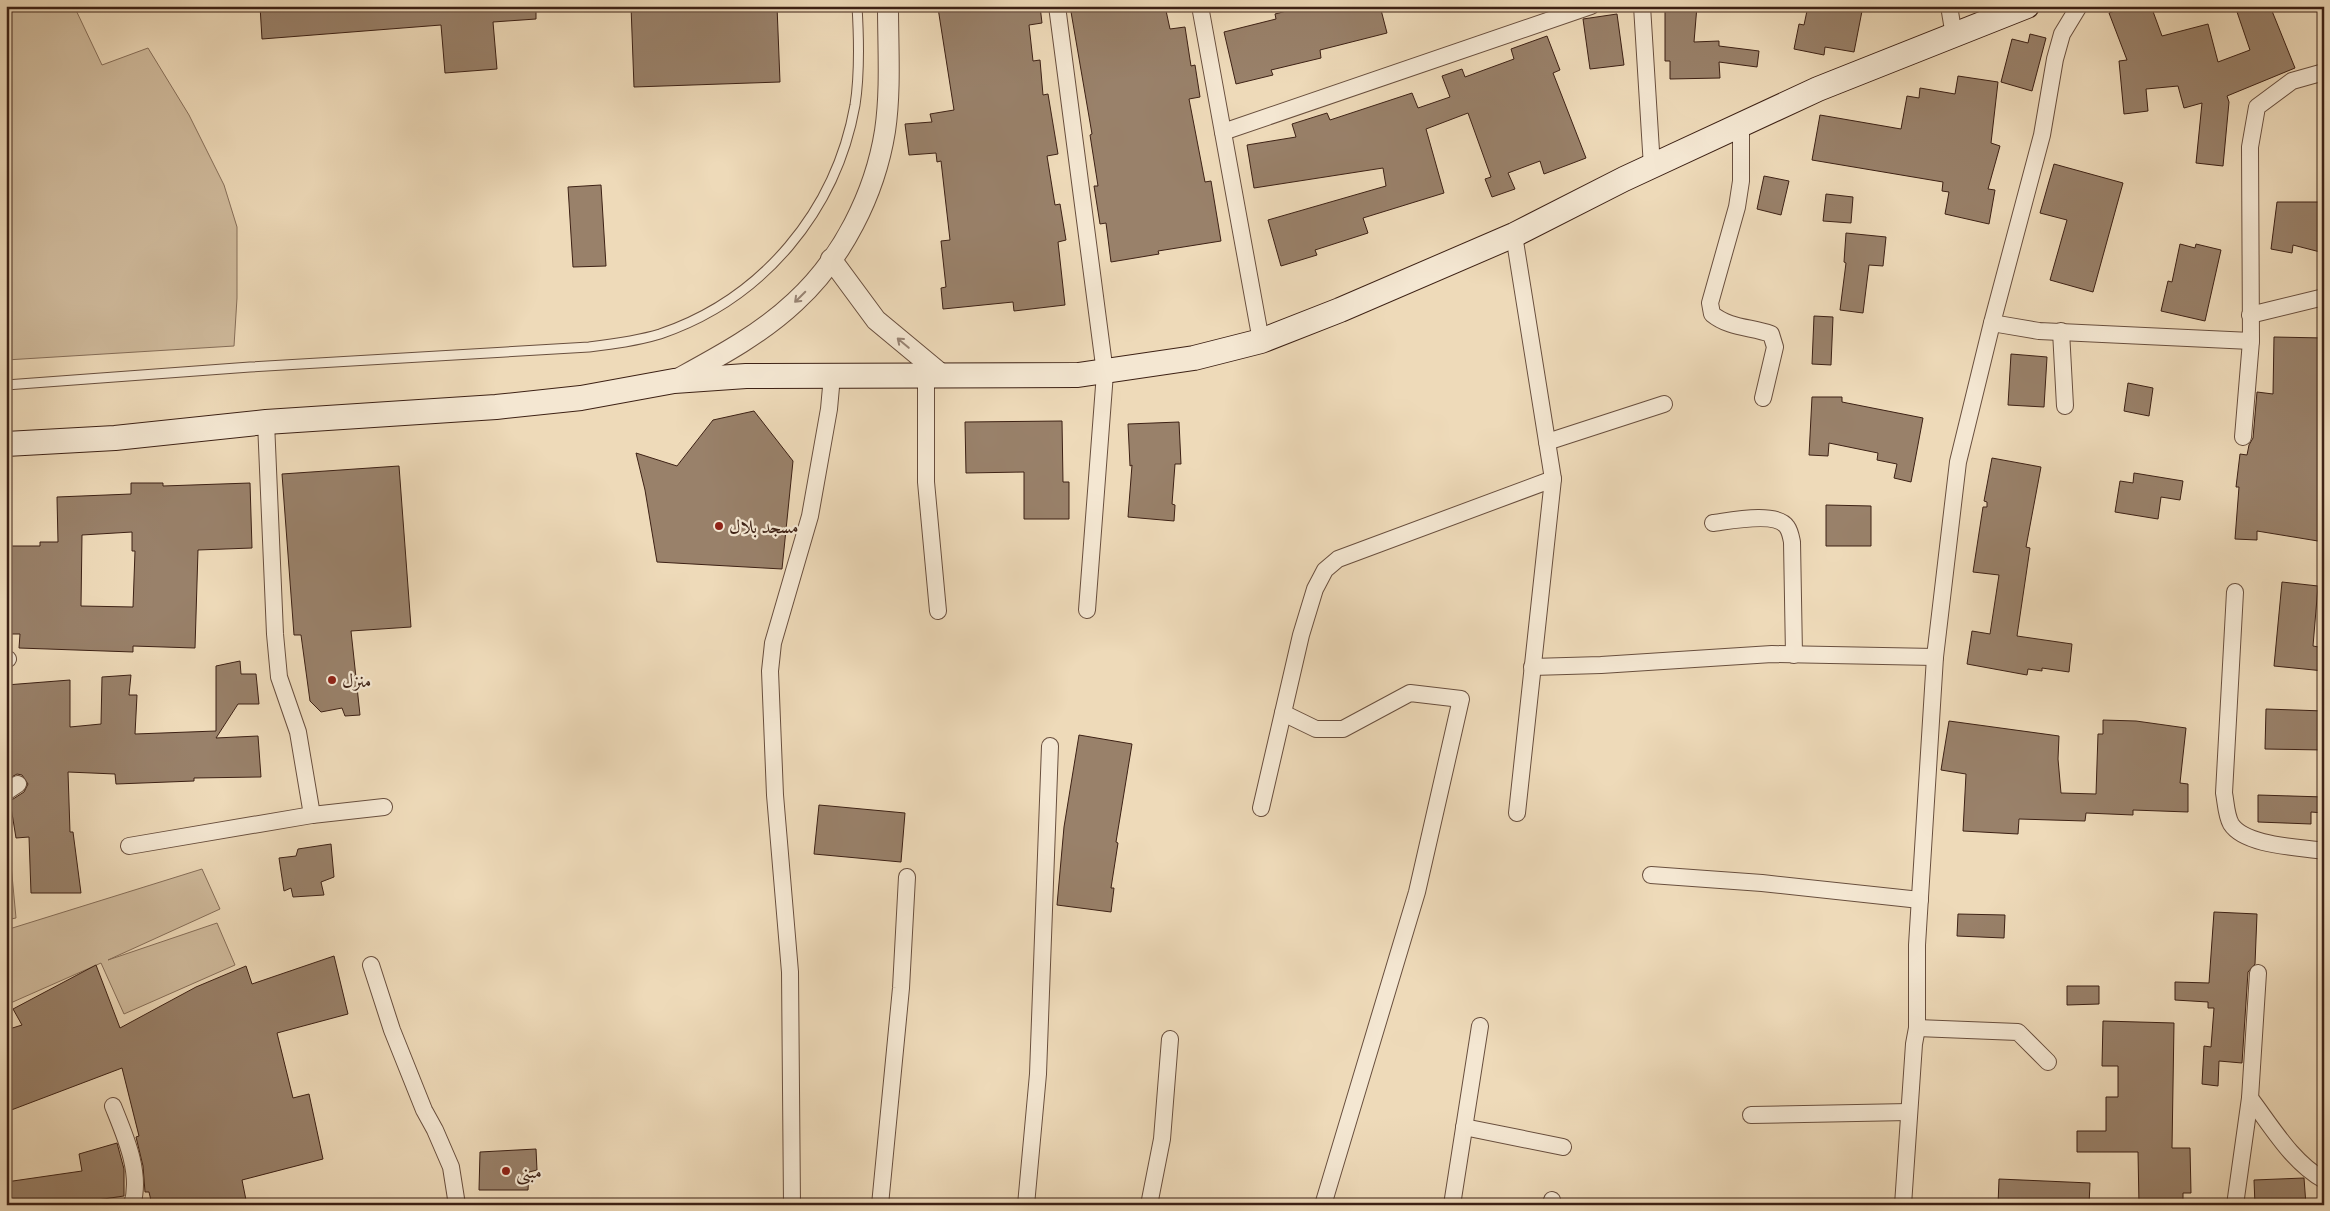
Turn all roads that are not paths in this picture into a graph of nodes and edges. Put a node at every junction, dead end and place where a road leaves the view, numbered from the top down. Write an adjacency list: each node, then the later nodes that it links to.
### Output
1 (857, 6): 27 (lane)
2 (888, 6): 16 (street)
3 (1057, 6): 23 (street)
4 (1200, 6): 13 (street)
5 (1591, 6): 13 (street)
6 (1642, 6): 14 (street)
7 (1949, 6): 10 (street)
8 (2026, 6): 10 (main road)
9 (2079, 6): 19 (street)
10 (1954, 36): 12 (main road)
11 (2324, 72): 18 (street)
12 (1741, 125): 14 (main road); 28 (street)
13 (1223, 132): 21 (street)
14 (1652, 166): 15 (main road)
15 (1514, 235): 21 (main road); 33 (street)
16 (831, 259): 24 (street, one-way to 16); 26 (street, one-way to 26)
17 (2324, 297): 18 (street)
18 (2250, 315): 22 (street)
19 (1992, 323): 20 (street); 41 (street)
20 (2061, 332): 22 (street); 30 (street)
21 (1261, 341): 23 (main road)
22 (2252, 341): 32 (street)
23 (1105, 373): 24 (main road); 38 (street)
24 (934, 375): 25 (main road); 39 (street)
25 (832, 376): 26 (main road); 69 (street)
26 (674, 381): 31 (main road)
27 (6, 385)
28 (1763, 398)
29 (1664, 404): 33 (street)
30 (2065, 406)
31 (266, 422): 34 (main road); 48 (street)
32 (2243, 437)
33 (1547, 442): 35 (street)
34 (6, 444)
35 (1553, 478): 42 (street); 43 (street)
36 (1713, 523): 40 (street)
37 (2235, 592): 50 (street)
38 (1087, 610)
39 (938, 611)
40 (1794, 655): 41 (street); 42 (street)
41 (1935, 657): 53 (street)
42 (1532, 667): 47 (street)
43 (1283, 713): 46 (street); 73 (street)
44 (1050, 746): 71 (street)
45 (384, 807): 48 (street)
46 (1261, 808)
47 (1517, 813)
48 (312, 815): 49 (street)
49 (129, 846)
50 (2324, 852)
51 (1651, 875): 53 (street)
52 (907, 877): 70 (street)
53 (1920, 900): 57 (street)
54 (371, 965): 68 (street)
55 (2258, 973): 60 (street)
56 (1480, 1026): 64 (street)
57 (1917, 1028): 59 (street); 62 (street)
58 (1170, 1039): 72 (street)
59 (2048, 1062)
60 (2250, 1098): 66 (street); 76 (street)
61 (113, 1106): 67 (street)
62 (1909, 1112): 63 (street); 75 (street)
63 (1751, 1116)
64 (1464, 1127): 65 (street); 74 (street)
65 (1563, 1147)
66 (2324, 1180)
67 (132, 1205)
68 (456, 1205)
69 (792, 1205)
70 (880, 1205)
71 (1026, 1205)
72 (1148, 1205)
73 (1323, 1205)
74 (1452, 1205)
75 (1903, 1205)
76 (2235, 1205)

